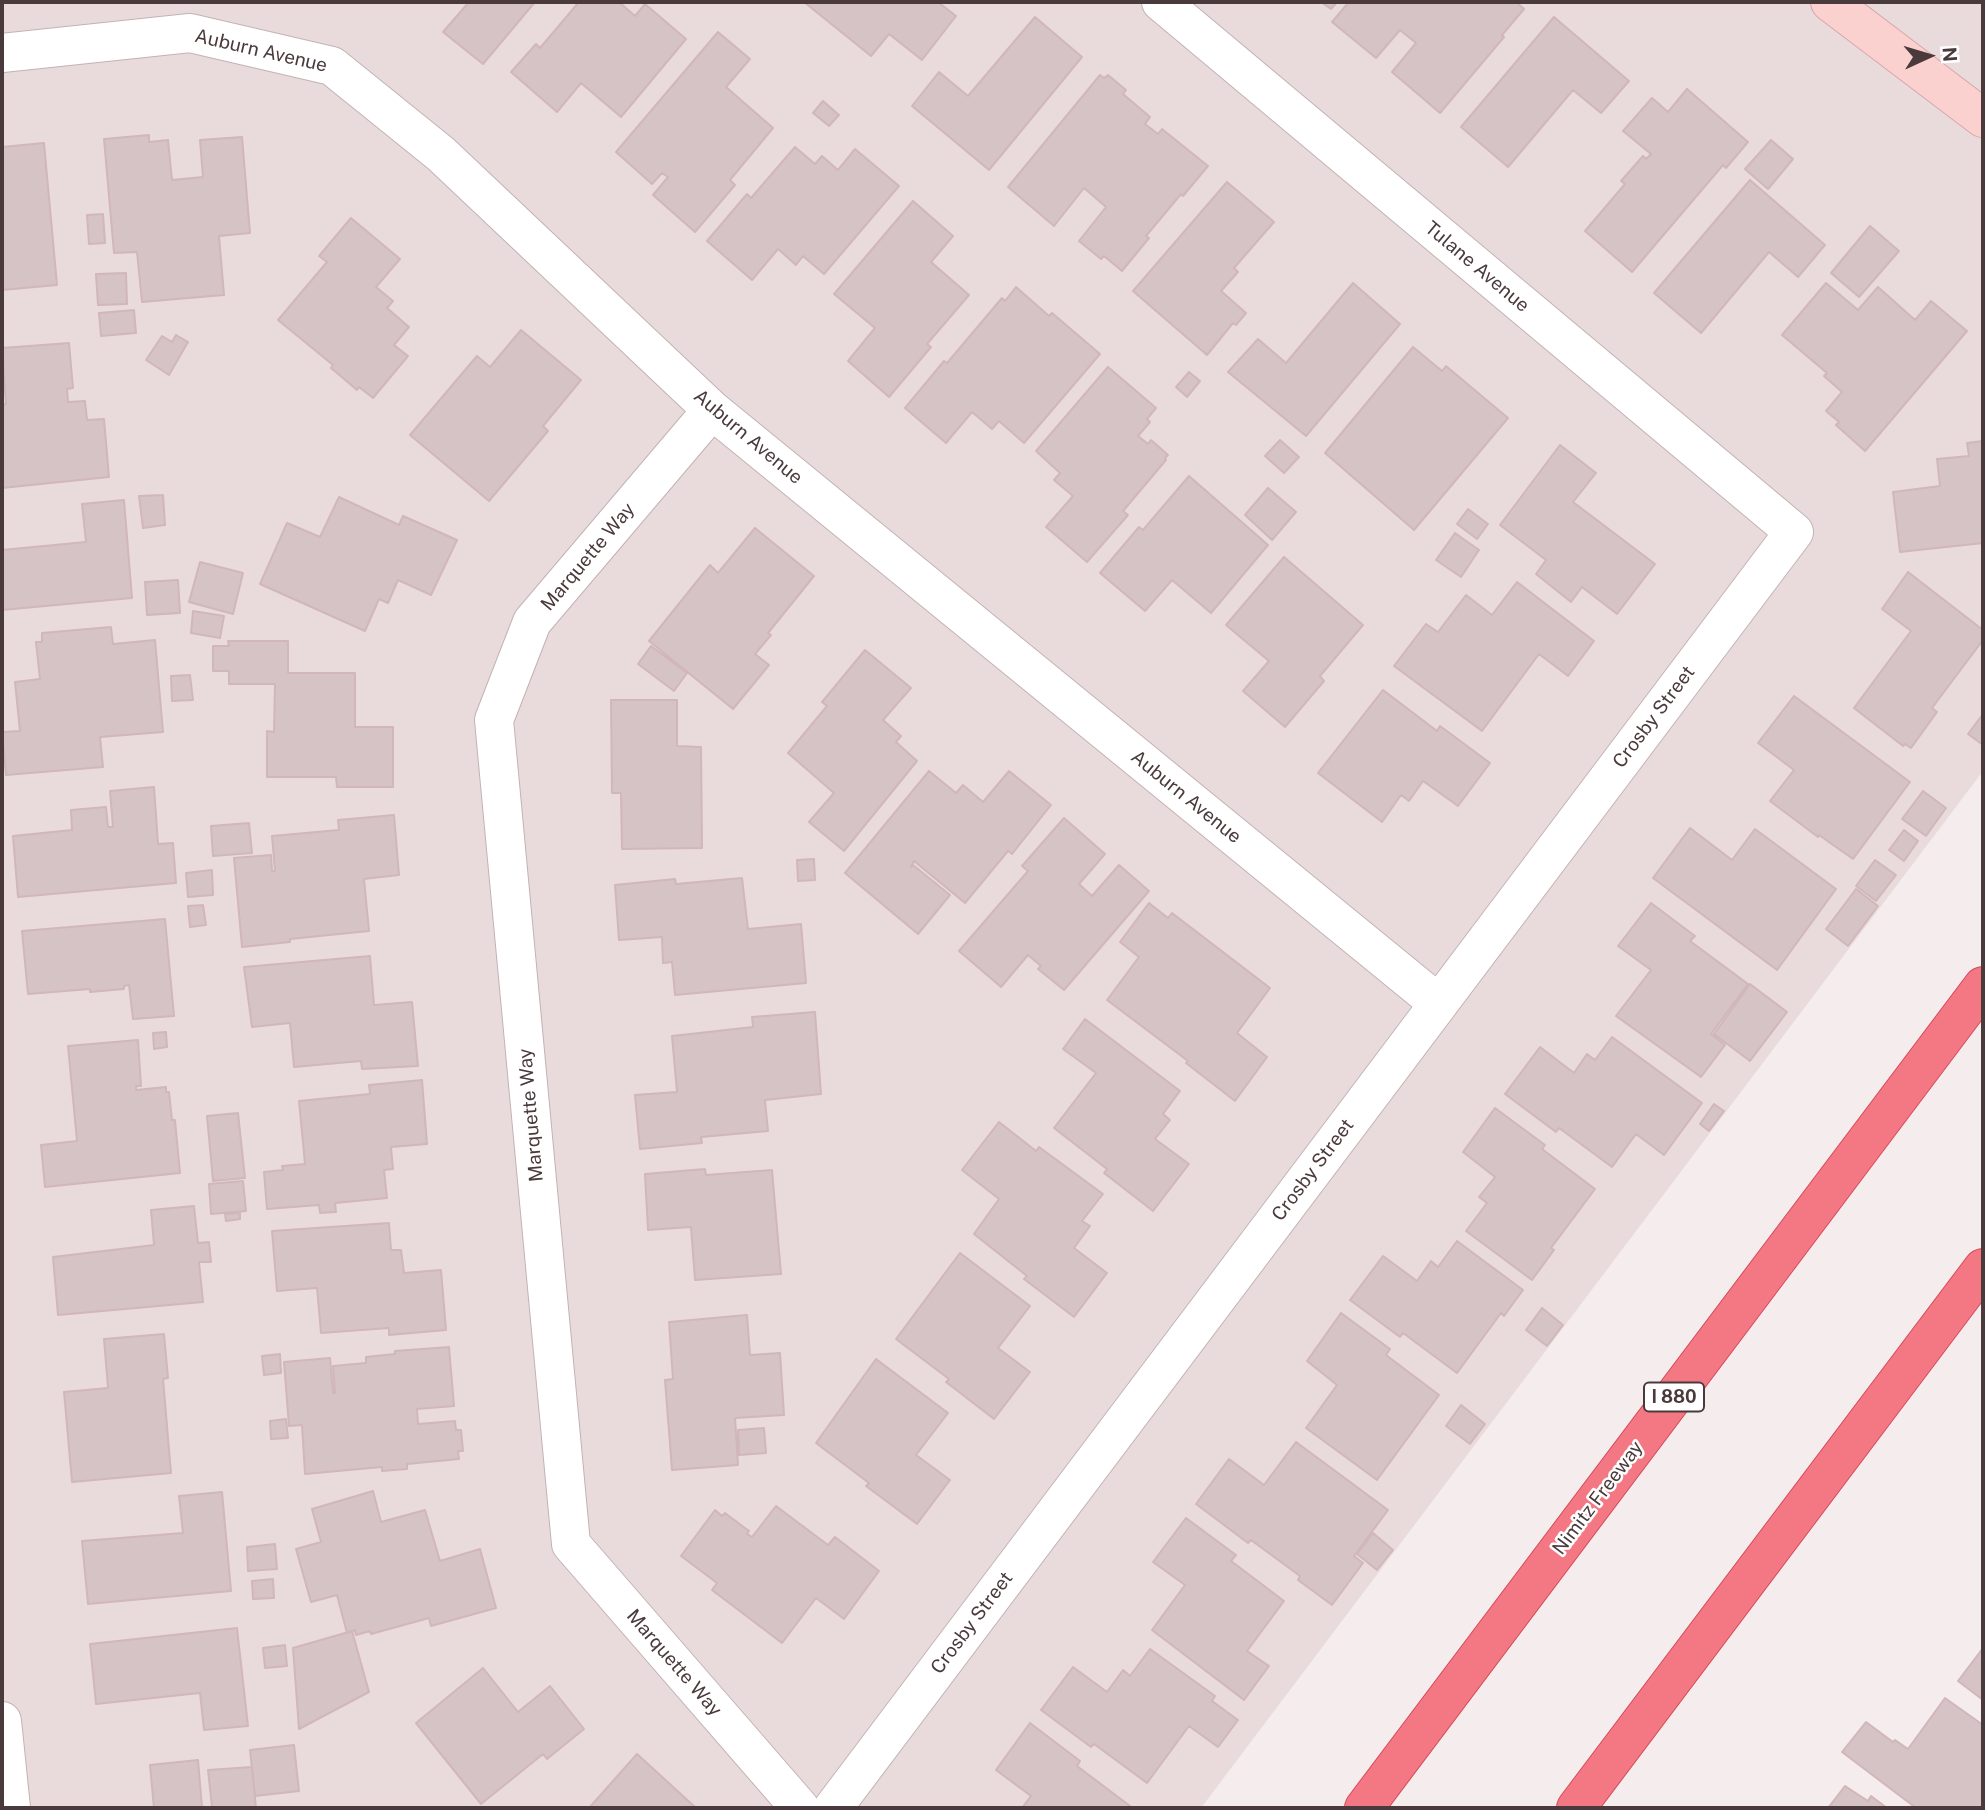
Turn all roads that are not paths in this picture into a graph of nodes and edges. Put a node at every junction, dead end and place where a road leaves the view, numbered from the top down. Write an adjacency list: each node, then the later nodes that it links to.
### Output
1 (1161, 2): 6 (street, Tulane Avenue)
2 (1830, 2): 4 (street)
3 (2, 53): 5 (street, Auburn Avenue)
4 (1983, 118)
5 (712, 410): 8 (street, Auburn Avenue); 12 (street, Marquette Way)
6 (1794, 532): 8 (street, Crosby Street)
7 (1983, 986): 14 (highway, Nimitz Freeway / I 880)
8 (1438, 1003): 13 (street, Crosby Street)
9 (1983, 1268): 15 (highway)
10 (2, 1721): 11 (street)
11 (12, 1808)
12 (800, 1808)
13 (833, 1808)
14 (1364, 1808)
15 (1576, 1808)

